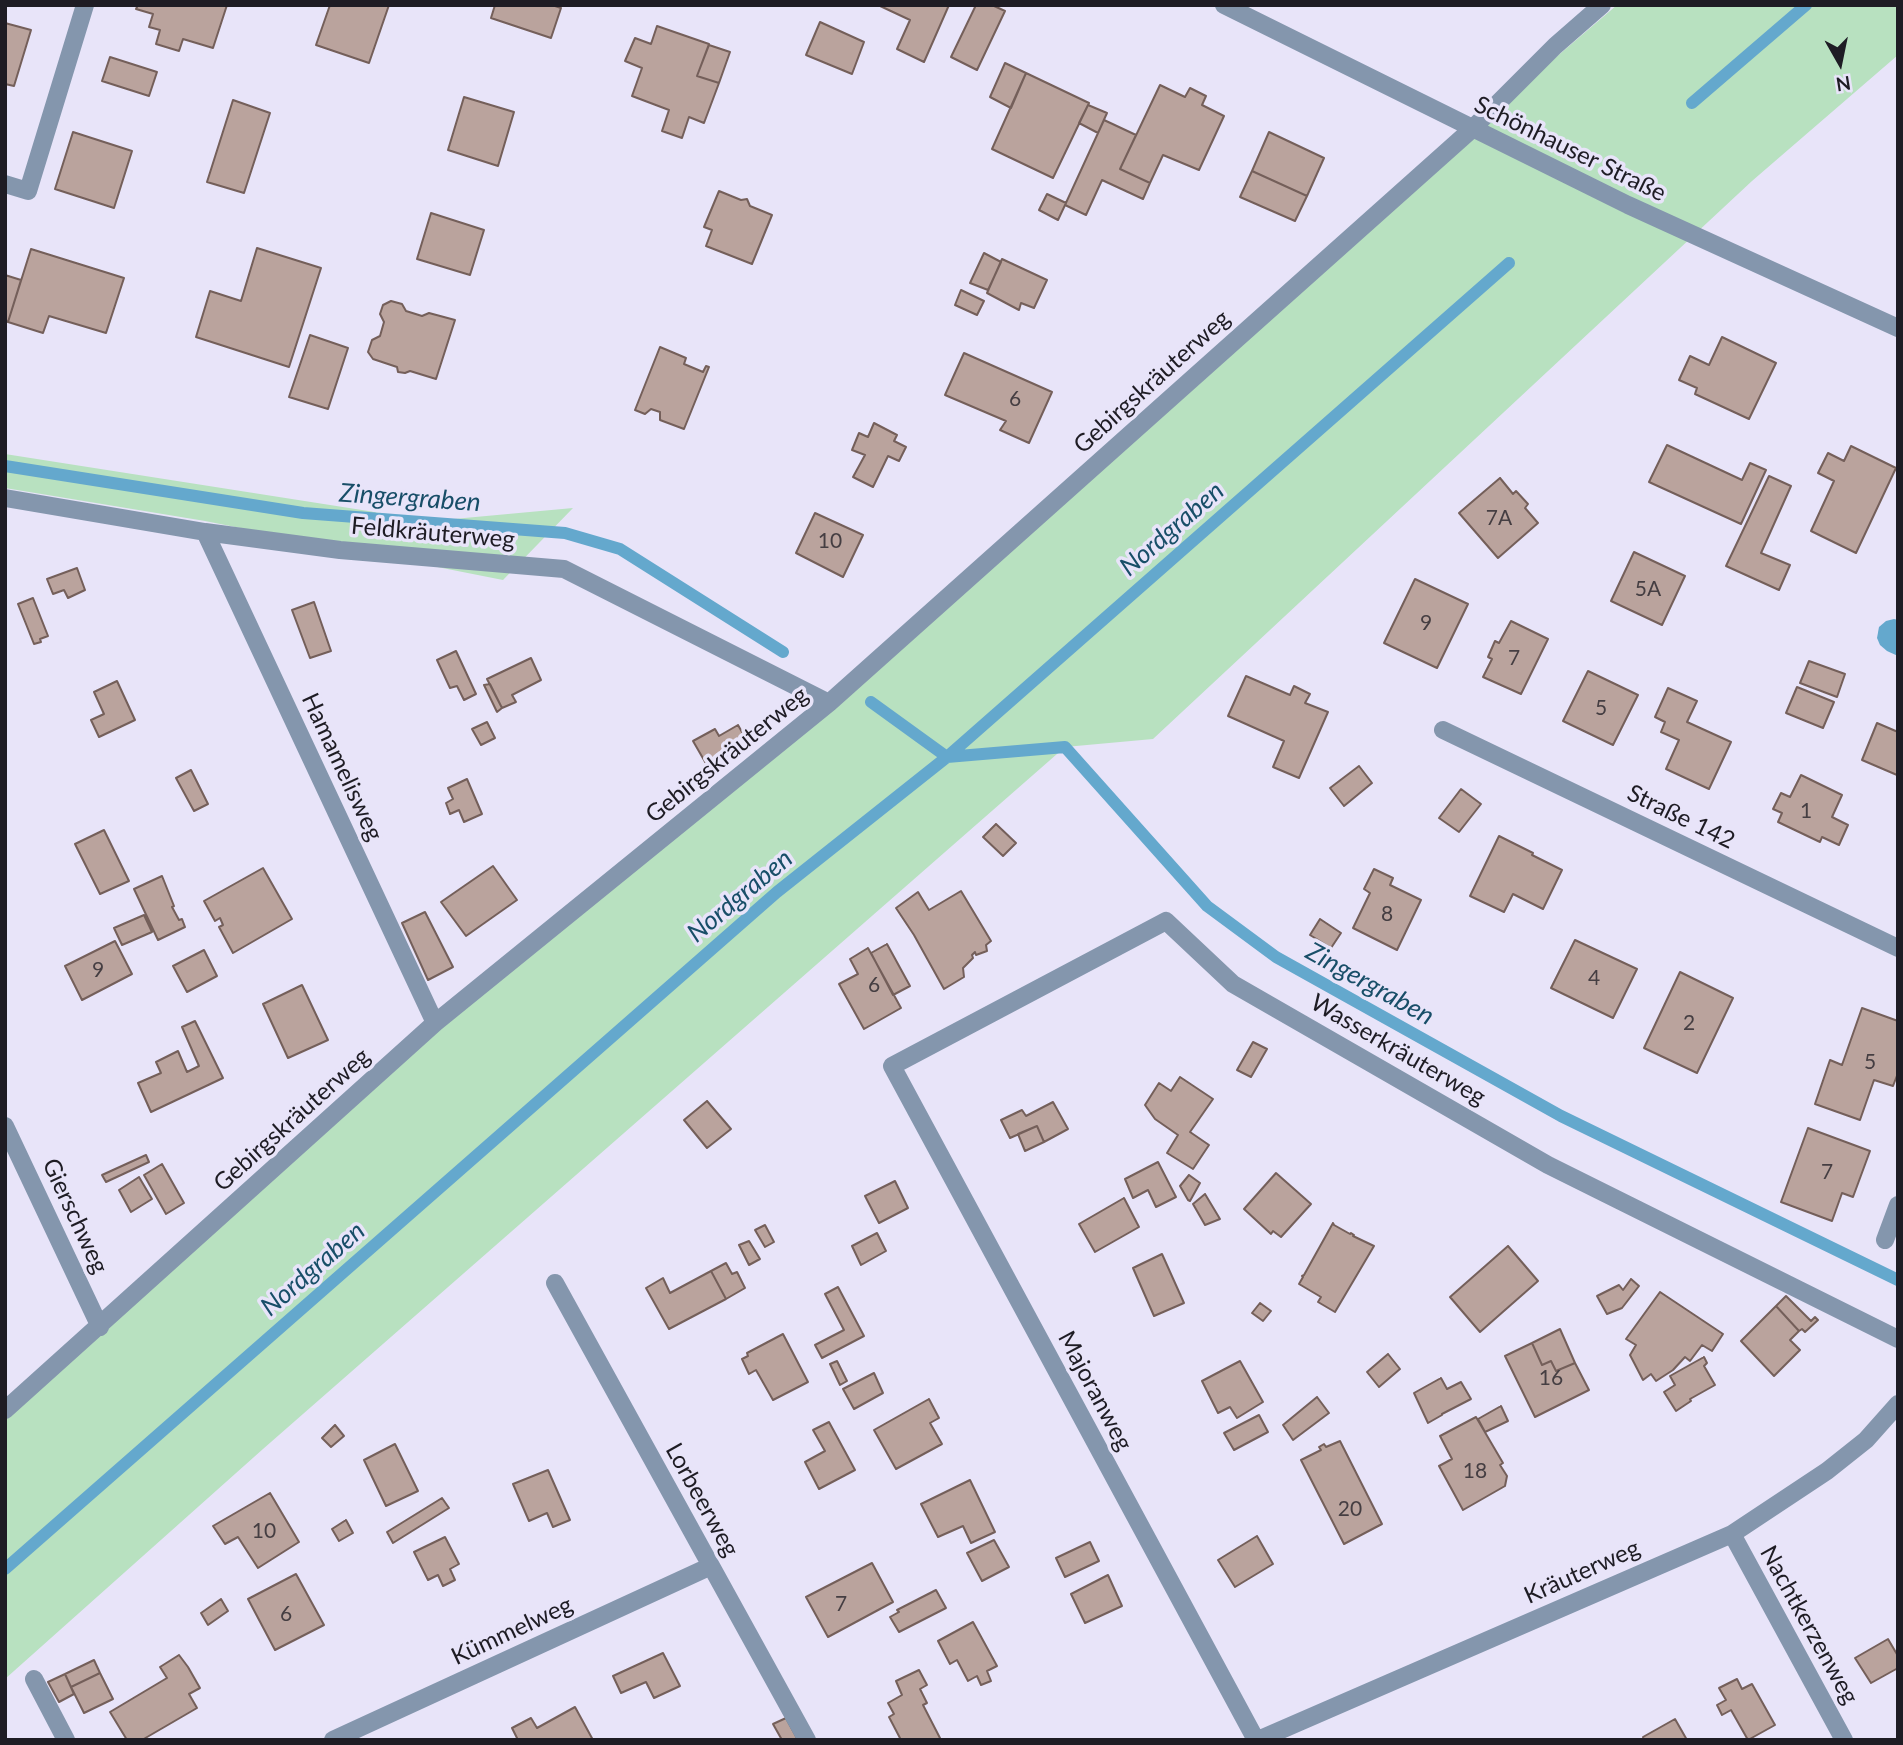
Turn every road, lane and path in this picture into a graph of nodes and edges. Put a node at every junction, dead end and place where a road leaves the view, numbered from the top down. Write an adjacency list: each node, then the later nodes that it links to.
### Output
1 (85, 5): 5 (street)
2 (1224, 5): 4 (street, Schönhauser Straße)
3 (1602, 5): 4 (street, Gebirgskräuterweg)
4 (1472, 129): 6 (street, Schönhauser Straße); 9 (street, Gebirgskräuterweg)
5 (5, 184)
6 (1898, 328)
7 (5, 498): 8 (street, Feldkräuterweg)
8 (205, 532): 9 (street, Feldkräuterweg); 12 (street, Hamamelisweg)
9 (829, 703): 12 (street, Gebirgskräuterweg)
10 (1443, 730): 11 (street, Straße 142)
11 (1898, 948)
12 (435, 1023): 18 (street, Gebirgskräuterweg)
13 (892, 1066): 19 (street, Wasserkräuterweg); 28 (street, Majoranweg)
14 (5, 1126): 18 (street, Gierschweg)
15 (1898, 1205): 16 (street)
16 (1885, 1240)
17 (555, 1283): 23 (street, Lorbeerweg)
18 (100, 1326): 21 (street, Gebirgskräuterweg)
19 (1898, 1339)
20 (1898, 1404): 22 (street, Kräuterweg)
21 (5, 1410)
22 (1732, 1534): 28 (street, Kräuterweg); 29 (street, Nachtkerzenweg)
23 (711, 1566): 26 (street, Kümmelweg); 27 (street, Lorbeerweg)
24 (34, 1679): 25 (street)
25 (66, 1740)
26 (333, 1740)
27 (807, 1740)
28 (1257, 1740)
29 (1844, 1740)

